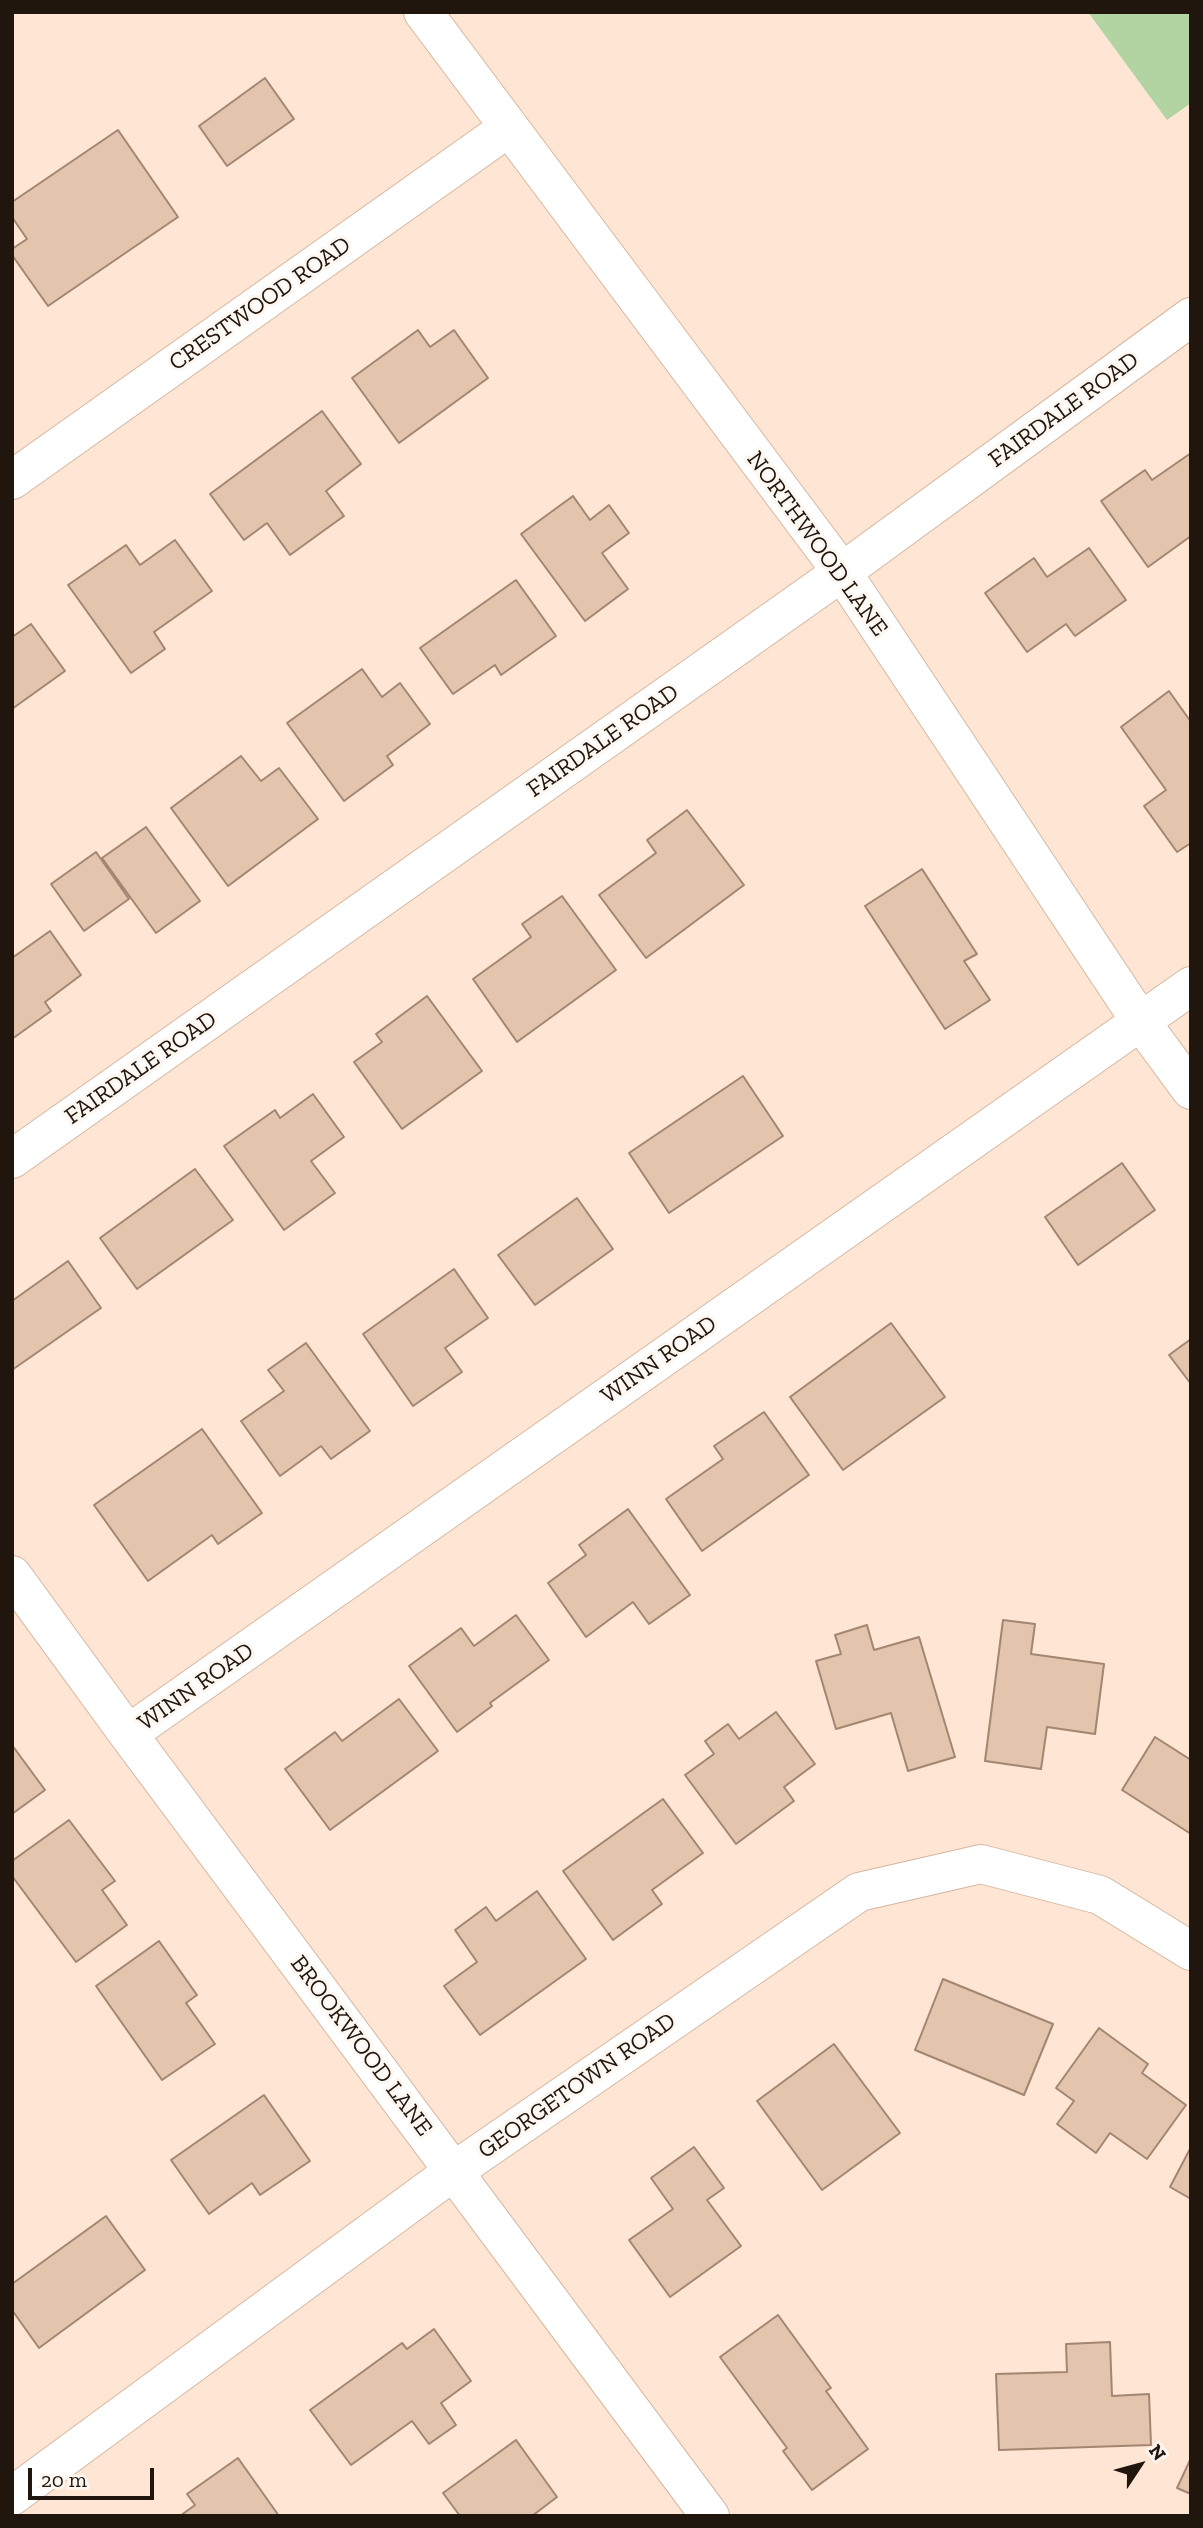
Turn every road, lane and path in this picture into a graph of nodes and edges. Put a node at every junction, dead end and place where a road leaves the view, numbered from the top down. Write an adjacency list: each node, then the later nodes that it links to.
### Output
1 (423, 12): 2 (street, NORTHWOOD LANE)
2 (508, 128): 4 (street, CRESTWOOD ROAD); 5 (street, NORTHWOOD LANE)
3 (1191, 317): 5 (street, FAIRDALE ROAD)
4 (12, 480)
5 (842, 572): 7 (street, NORTHWOOD LANE); 9 (street, FAIRDALE ROAD)
6 (1191, 986): 7 (street, WINN ROAD)
7 (1141, 1022): 8 (street, NORTHWOOD LANE); 11 (street, WINN ROAD)
8 (1191, 1090)
9 (12, 1159)
10 (12, 1575): 11 (street, BROOKWOOD LANE)
11 (128, 1734): 13 (street, BROOKWOOD LANE)
12 (1191, 1951): 13 (street, GEORGETOWN ROAD)
13 (454, 2171): 14 (street, GEORGETOWN ROAD); 16 (street, BROOKWOOD LANE)
14 (12, 2498): 15 (street)
15 (24, 2516)
16 (710, 2516)

